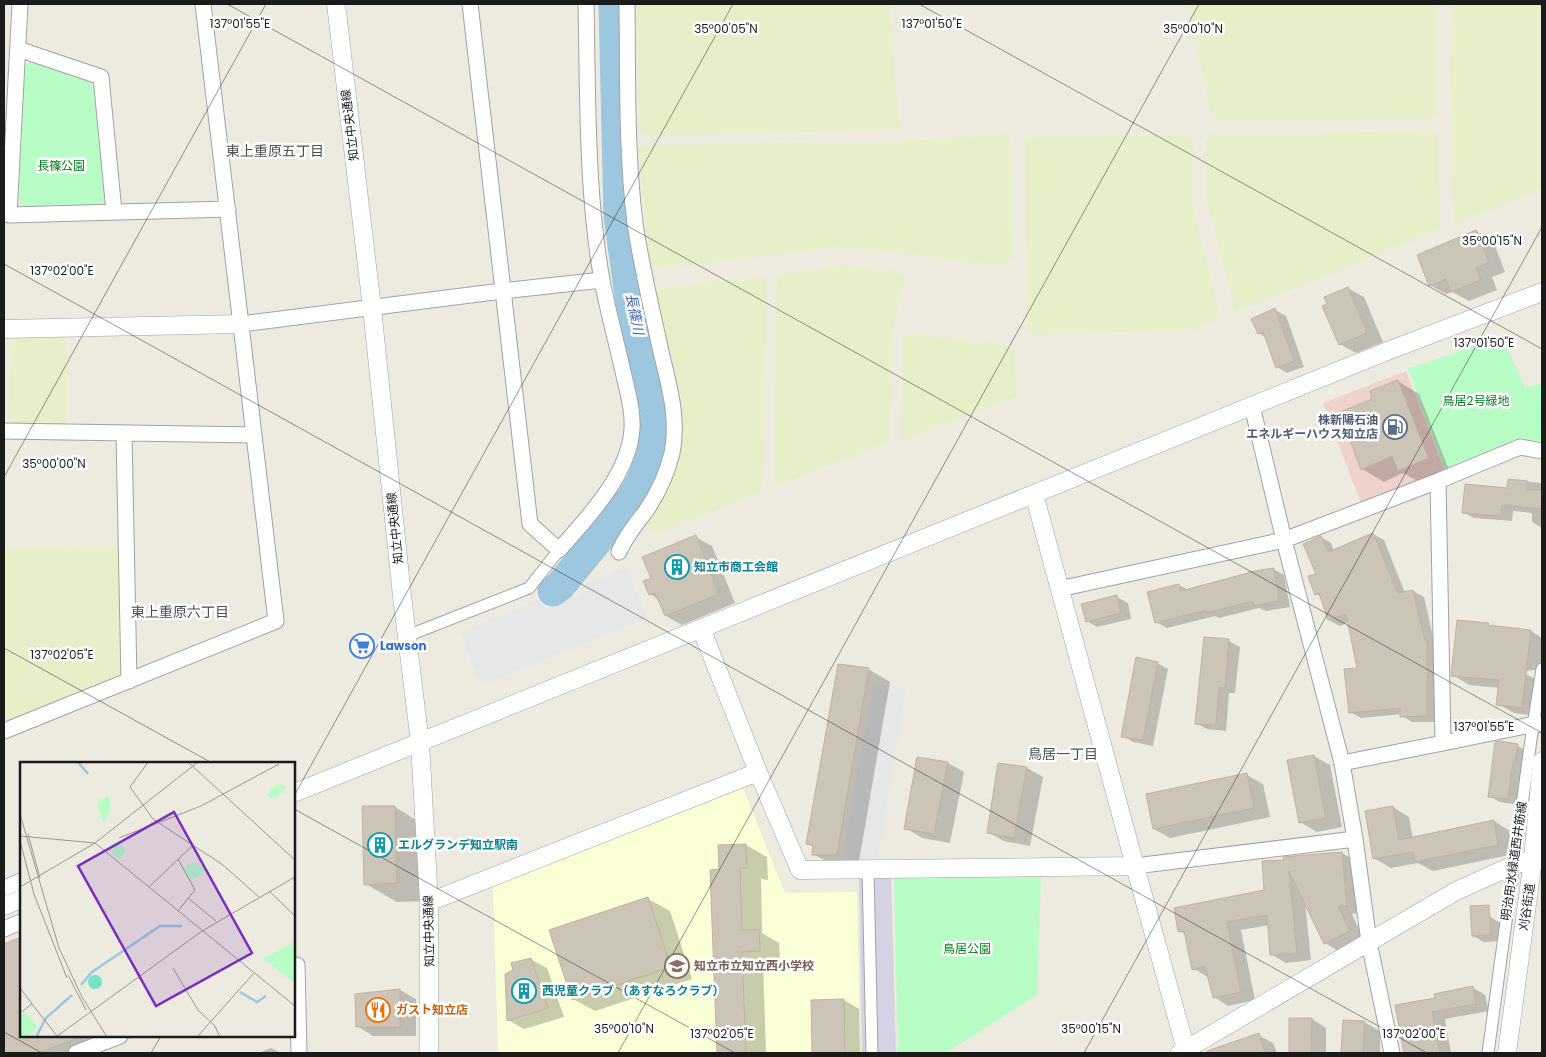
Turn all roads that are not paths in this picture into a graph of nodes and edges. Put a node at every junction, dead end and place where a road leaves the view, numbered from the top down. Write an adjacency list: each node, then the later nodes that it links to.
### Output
1 (20, 4): 7 (street)
2 (203, 4): 8 (street)
3 (336, 4): 13 (street, 知立中央通線)
4 (470, 4): 11 (street)
5 (586, 4): 10 (street)
6 (627, 4): 25 (street)
7 (18, 49): 9 (street); 9 (street)
8 (228, 209): 9 (street); 14 (street)
9 (114, 212)
10 (602, 280): 11 (street); 24 (street)
11 (502, 291): 13 (street); 24 (street)
12 (1542, 292): 16 (street)
13 (372, 308): 14 (street); 28 (street, 知立中央通線)
14 (241, 324): 15 (street); 19 (street)
15 (4, 329)
16 (1252, 406): 22 (street); 23 (street)
17 (4, 431): 18 (street)
18 (124, 433): 19 (street); 30 (street)
19 (254, 435): 30 (street)
20 (1542, 450): 21 (street)
21 (1438, 481): 23 (street); 34 (street)
22 (1034, 494): 26 (street); 27 (street)
23 (1284, 540): 26 (street); 36 (street)
24 (559, 550): 28 (street)
25 (620, 552)
26 (1060, 589): 42 (street)
27 (701, 628): 33 (street); 37 (street)
28 (408, 636): 33 (street, 知立中央通線)
29 (1542, 669): 31 (street, 明治用水緑道西井筋線)
30 (128, 681): 32 (street)
31 (1537, 725): 34 (street); 41 (street, 明治用水緑道西井筋線)
32 (4, 731)
33 (420, 743): 38 (street); 47 (street, 知立中央通線)
34 (1443, 743): 36 (street)
35 (1542, 761): 40 (street, 刈谷街道)
36 (1342, 763): 39 (street)
37 (758, 772): 43 (street); 47 (street)
38 (295, 793)
39 (1355, 839): 42 (street); 51 (street)
40 (1538, 858): 41 (street); 61 (street, 刈谷街道)
41 (1514, 865): 51 (street); 60 (street, 明治用水緑道西井筋線)
42 (1135, 866): 43 (street); 54 (street)
43 (868, 869): 58 (street)
44 (20, 881): 45 (street)
45 (4, 888)
46 (20, 900): 48 (street)
47 (429, 902): 57 (street, 知立中央通線)
48 (4, 906)
49 (20, 922): 50 (street)
50 (4, 929)
51 (1369, 942): 54 (street); 59 (street)
52 (295, 966): 56 (street)
53 (117, 1037): 55 (street)
54 (1184, 1052)
55 (76, 1053)
56 (299, 1053)
57 (429, 1053)
58 (872, 1053)
59 (1392, 1053)
60 (1488, 1053)
61 (1507, 1053)

